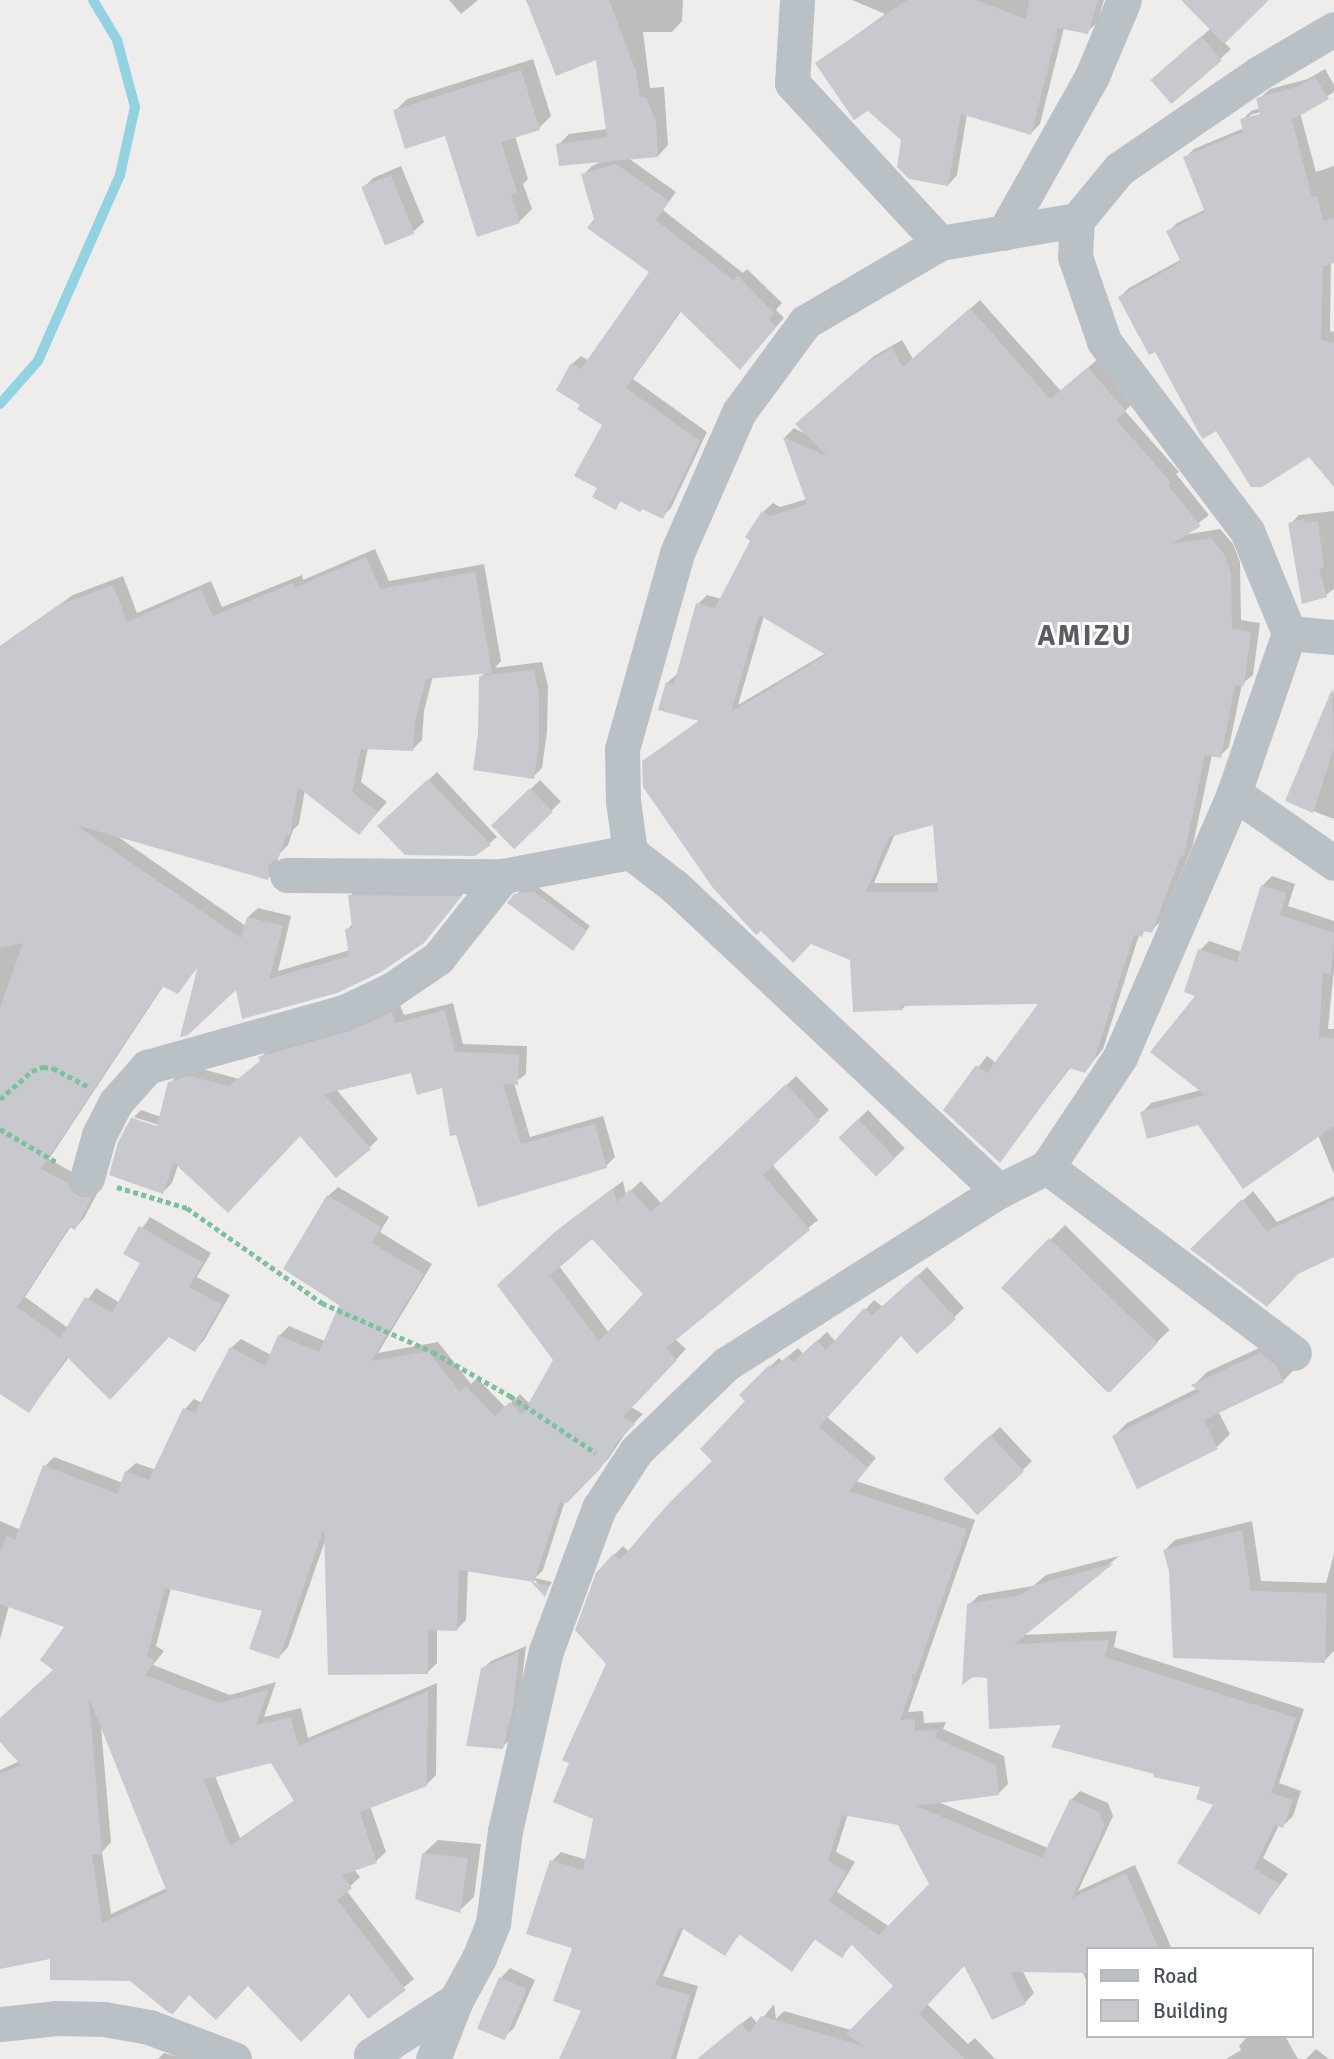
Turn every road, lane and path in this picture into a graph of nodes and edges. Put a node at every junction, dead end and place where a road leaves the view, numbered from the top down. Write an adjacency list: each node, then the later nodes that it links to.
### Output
1 (797, 0): 6 (street)
2 (1124, 0): 5 (street)
3 (1334, 29): 4 (street)
4 (1077, 220): 5 (street); 7 (street)
5 (1004, 233): 6 (street)
6 (940, 243): 10 (street)
7 (1289, 633): 8 (street); 9 (street)
8 (1334, 637)
9 (1234, 793): 11 (street); 17 (street)
10 (630, 852): 13 (street); 19 (street)
11 (1334, 863)
12 (288, 875): 13 (street)
13 (503, 876): 15 (street)
14 (0, 1099): 15 (path)
15 (116, 1102): 18 (street)
16 (0, 1129): 18 (path)
17 (1047, 1167): 19 (street); 20 (street)
18 (87, 1178): 21 (path)
19 (999, 1191): 21 (street)
20 (1294, 1353)
21 (623, 1471): 22 (street)
22 (456, 2000): 24 (street); 26 (street)
23 (0, 2024): 25 (street)
24 (373, 2058)
25 (234, 2059)
26 (433, 2059)

